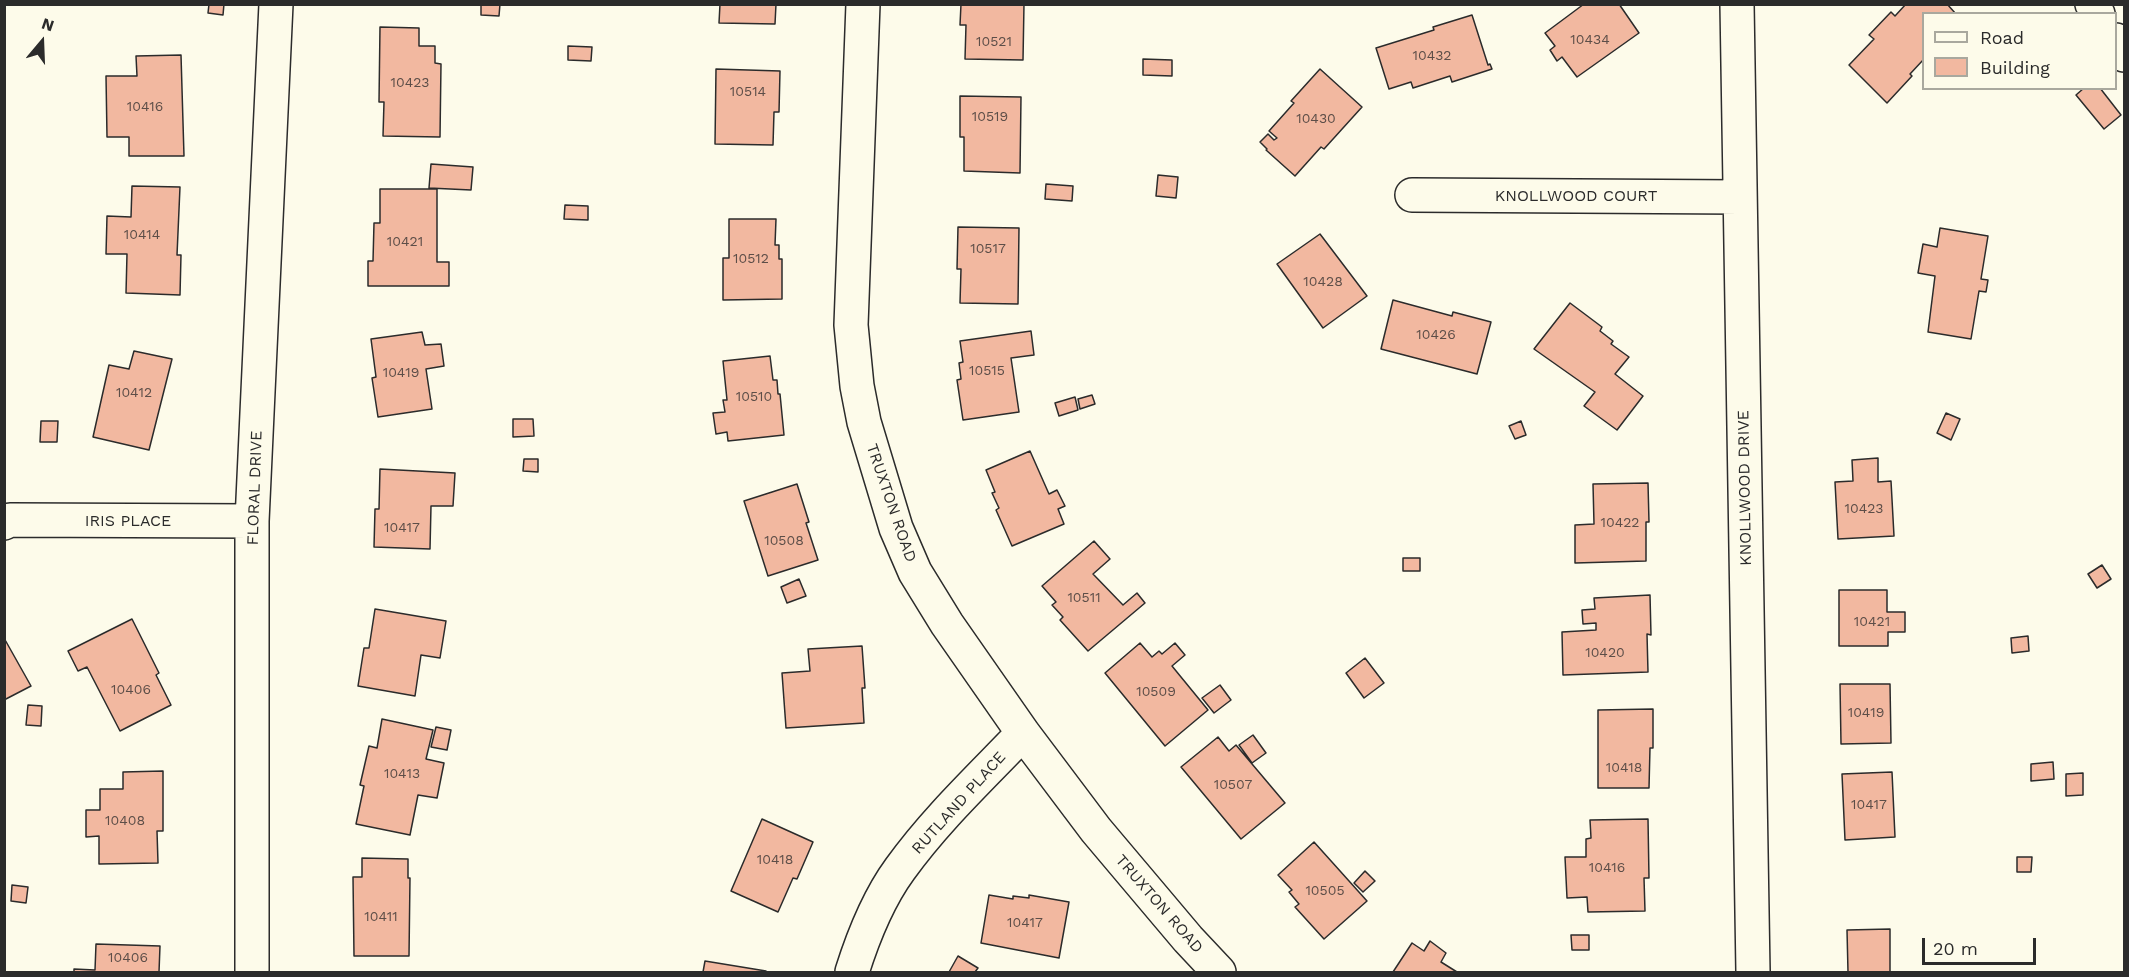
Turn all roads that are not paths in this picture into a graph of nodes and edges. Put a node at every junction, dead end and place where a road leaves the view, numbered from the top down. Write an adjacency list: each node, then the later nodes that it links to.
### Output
1 (276, 4): 6 (street, FLORAL DRIVE)
2 (863, 4): 8 (street, TRUXTON ROAD)
3 (1737, 4): 5 (street, KNOLLWOOD DRIVE)
4 (1412, 195): 5 (street, KNOLLWOOD COURT)
5 (1740, 197): 12 (street, KNOLLWOOD DRIVE)
6 (252, 521): 7 (street, IRIS PLACE); 9 (street, FLORAL DRIVE)
7 (4, 523)
8 (1023, 733): 10 (street, RUTLAND PLACE); 11 (street, TRUXTON ROAD)
9 (252, 972)
10 (852, 972)
11 (1219, 972)
12 (1753, 972)

